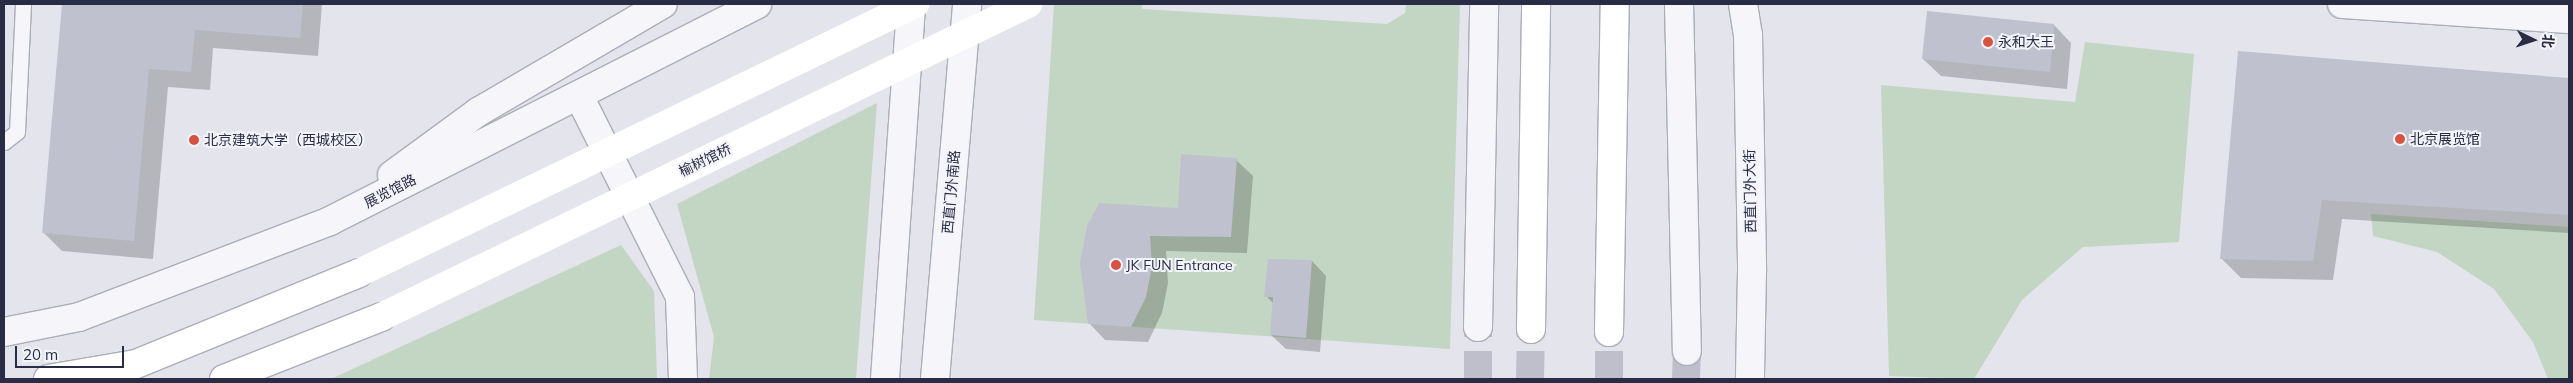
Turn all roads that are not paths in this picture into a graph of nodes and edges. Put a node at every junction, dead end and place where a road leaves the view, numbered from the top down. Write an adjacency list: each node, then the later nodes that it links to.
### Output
1 (23, 4): 16 (lane)
2 (663, 4): 17 (street)
3 (757, 4): 15 (street, 展览馆路)
4 (911, 4): 26 (street)
5 (915, 4): 23 (main road, bridge)
6 (967, 4): 27 (street, 西直门外南路)
7 (1028, 4): 24 (main road, 榆树馆桥, bridge)
8 (1484, 4): 18 (street)
9 (1536, 4): 19 (main road)
10 (1615, 4): 21 (main road)
11 (1679, 4): 22 (street)
12 (1743, 4): 28 (street, 西直门外大街)
13 (2342, 4): 14 (street)
14 (2569, 19)
15 (579, 96): 17 (street, 展览馆路); 25 (street)
16 (4, 142)
17 (330, 221): 20 (street, 展览馆路)
18 (1478, 327)
19 (1531, 329)
20 (4, 332)
21 (1609, 332)
22 (1686, 350)
23 (48, 379)
24 (224, 379)
25 (683, 379)
26 (885, 379)
27 (935, 379)
28 (1750, 379)

